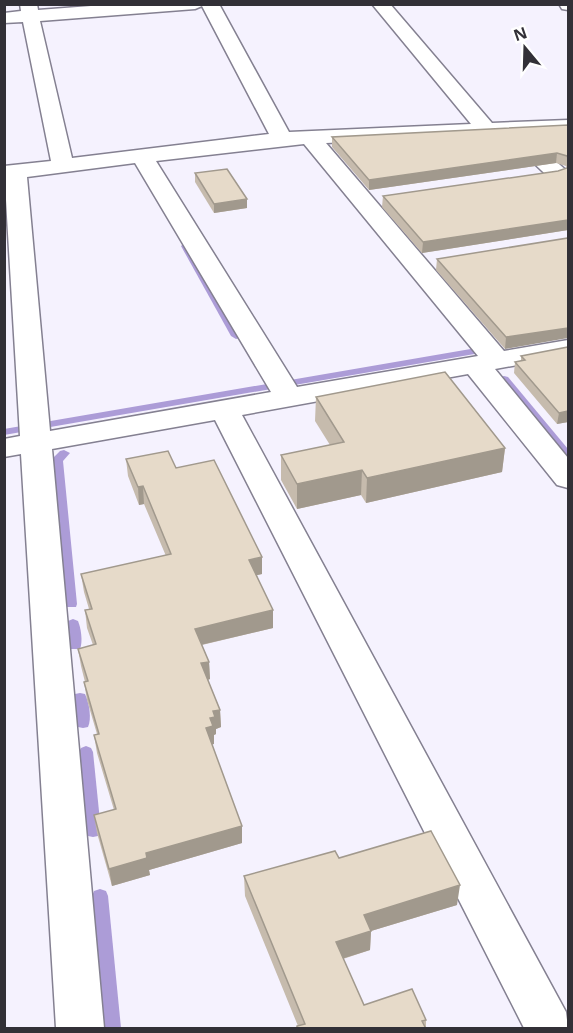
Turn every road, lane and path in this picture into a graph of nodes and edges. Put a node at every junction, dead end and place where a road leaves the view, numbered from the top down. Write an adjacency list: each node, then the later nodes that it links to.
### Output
1 (195, 4): 4 (street)
2 (210, 4): 9 (street)
3 (380, 4): 7 (street)
4 (29, 10): 5 (street); 11 (street)
5 (4, 18)
6 (568, 126): 7 (street)
7 (496, 129): 8 (street); 14 (street)
8 (309, 137): 9 (street); 16 (street)
9 (282, 139): 10 (street)
10 (142, 156): 11 (street); 17 (street)
11 (63, 165): 12 (street)
12 (10, 172): 19 (street)
13 (522, 177): 14 (street)
14 (562, 177)
15 (568, 348): 16 (street)
16 (487, 356): 17 (street); 20 (street)
17 (283, 389): 18 (street)
18 (224, 409): 19 (street); 22 (street)
19 (28, 437): 21 (street)
20 (568, 478)
21 (80, 1029)
22 (549, 1029)

